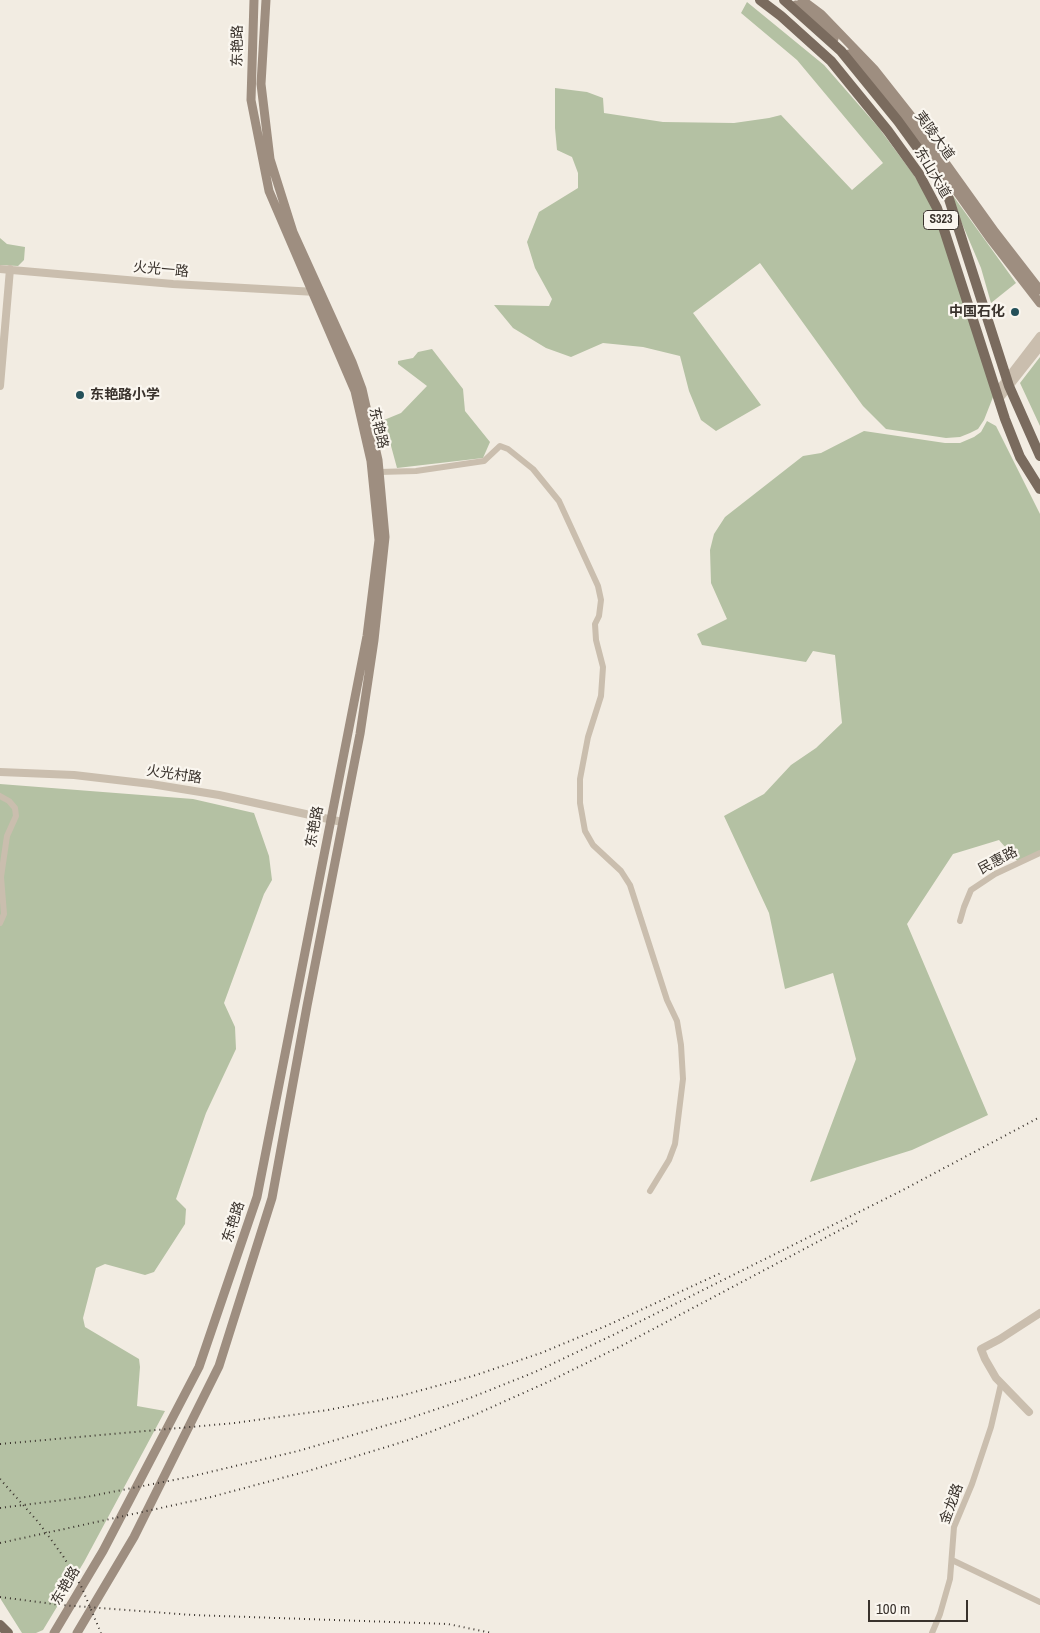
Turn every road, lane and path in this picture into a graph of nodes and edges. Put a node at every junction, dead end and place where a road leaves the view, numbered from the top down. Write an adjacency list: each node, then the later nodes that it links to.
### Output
1 (254, 0): 10 (main road, 东艳路)
2 (266, 0): 10 (main road, 东艳路)
3 (760, 0): 16 (main road, 东山大道 / S323)
4 (784, 0): 14 (main road, 东山大道)
5 (790, 0): 11 (main road, 夷陵大道 / S323)
6 (802, 0): 9 (main road, 夷陵大道 / S323)
7 (0, 269): 8 (street, 火光一路)
8 (10, 269): 10 (street, 火光一路); 15 (street)
9 (1040, 290)
10 (317, 292): 18 (main road, 东艳路); 22 (main road, 东艳路)
11 (1040, 303)
12 (1040, 336): 14 (street)
13 (1040, 348): 14 (street)
14 (1007, 383): 16 (street); 17 (main road, 东山大道)
15 (0, 386)
16 (998, 396): 19 (main road, 东山大道 / S323)
17 (1040, 456)
18 (379, 472): 23 (main road, 东艳路); 27 (street)
19 (1040, 489)
20 (0, 772): 22 (street, 火光村路)
21 (0, 796): 26 (street)
22 (330, 819): 23 (street, 火光村路); 35 (main road, 东艳路)
23 (342, 822): 36 (main road, 东艳路)
24 (1040, 853): 25 (street, 民惠路)
25 (960, 921)
26 (0, 923)
27 (650, 1191)
28 (1040, 1312): 29 (street)
29 (1001, 1384): 30 (street); 31 (street, 金龙路)
30 (1029, 1412)
31 (952, 1560): 32 (street); 37 (street, 金龙路)
32 (1040, 1602)
33 (0, 1625): 34 (main road)
34 (6, 1633)
35 (54, 1633)
36 (77, 1633)
37 (932, 1633)

